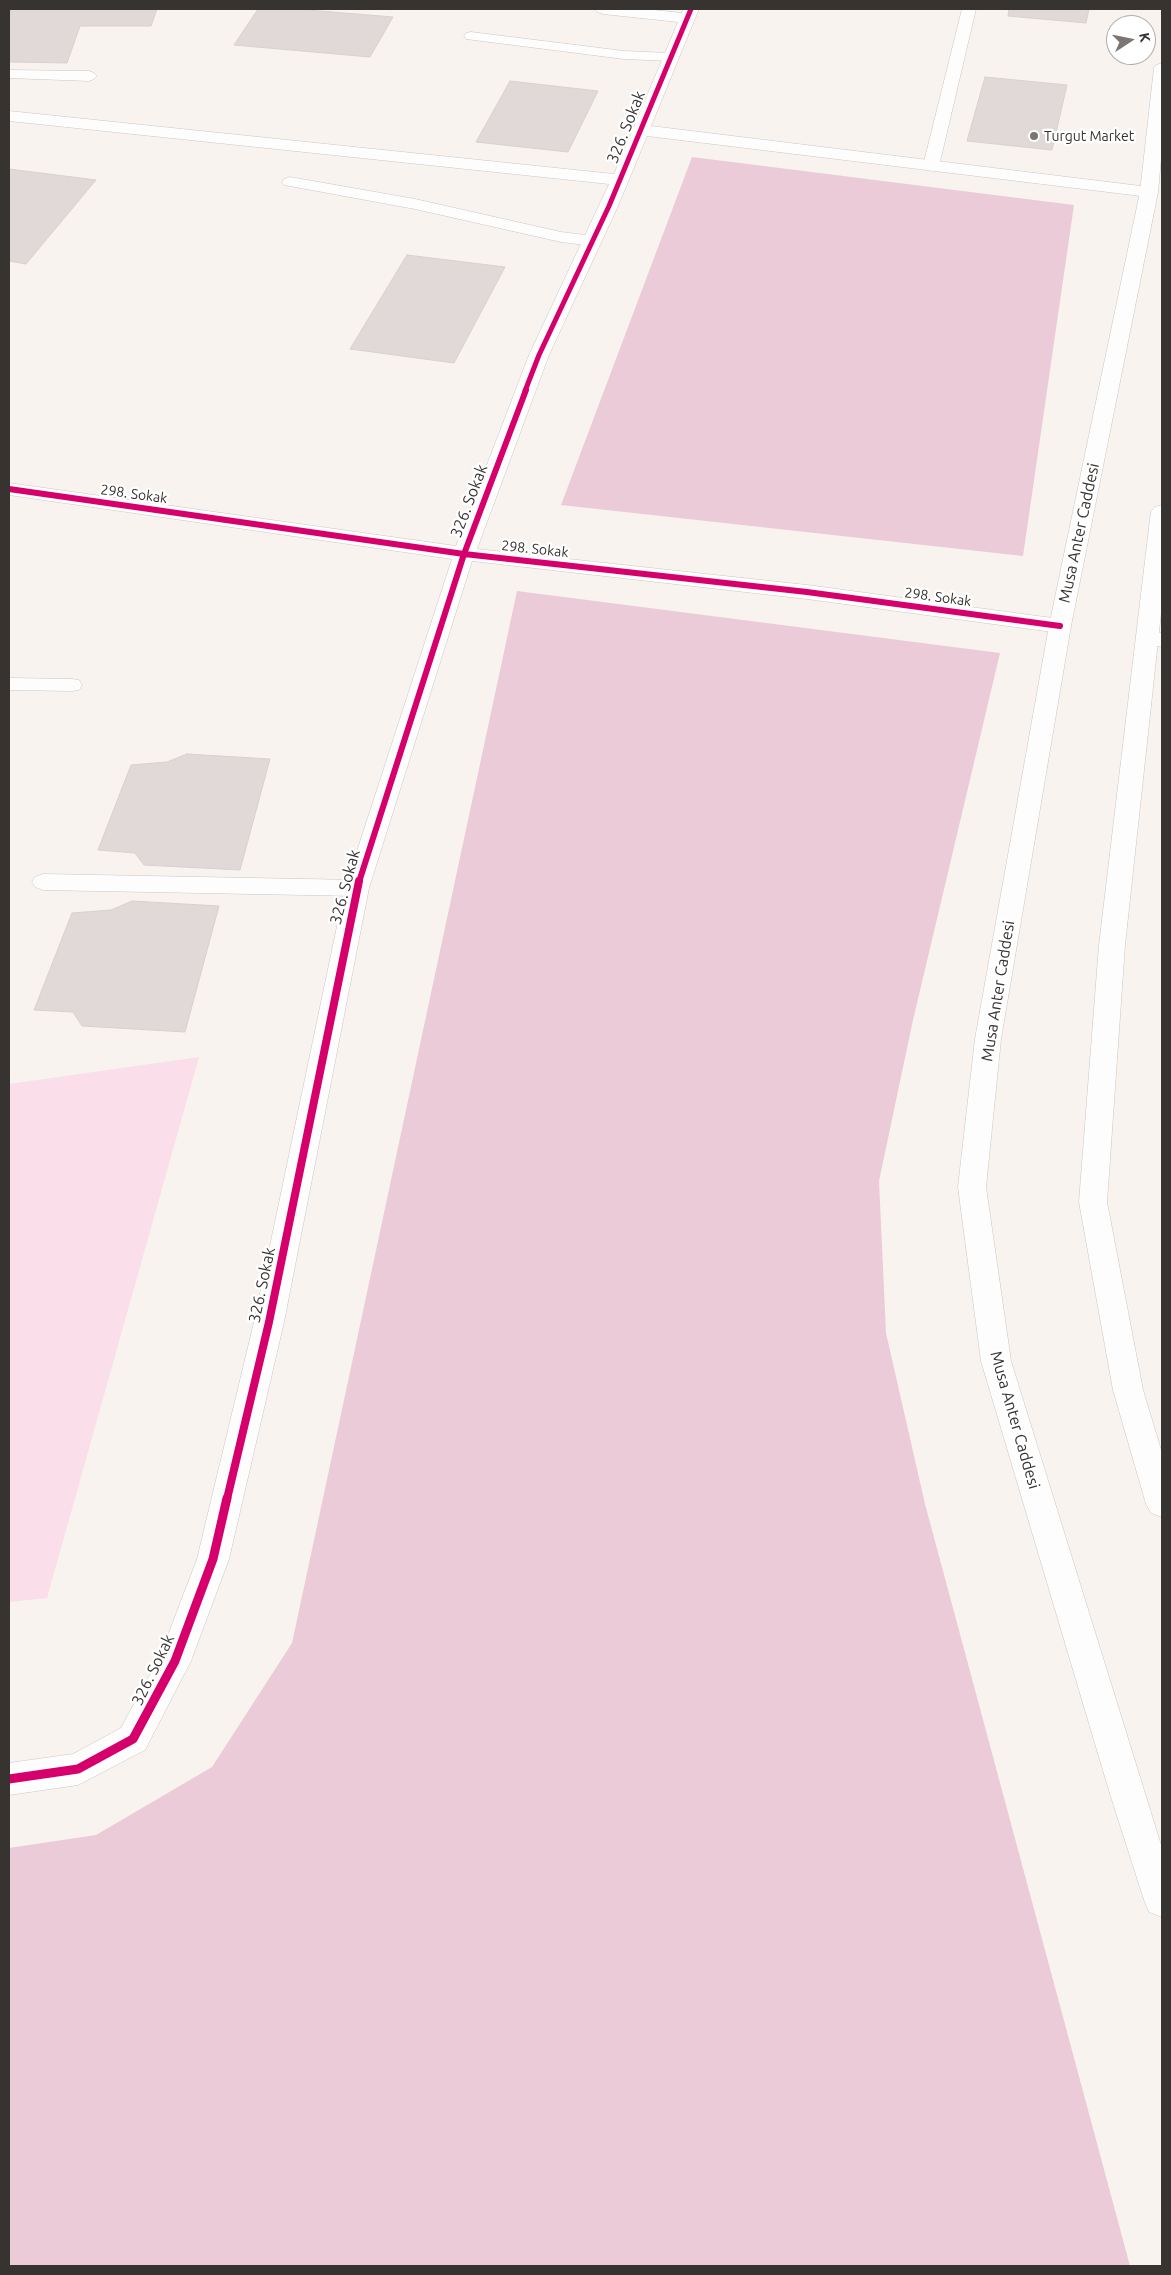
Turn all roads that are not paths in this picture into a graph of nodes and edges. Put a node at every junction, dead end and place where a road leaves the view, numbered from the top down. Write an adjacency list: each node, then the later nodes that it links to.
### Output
1 (603, 9): 3 (street)
2 (969, 9): 11 (lane)
3 (688, 14): 5 (street, 326. Sokak)
4 (471, 36): 5 (lane)
5 (670, 56): 10 (street, 326. Sokak)
6 (1162, 68): 14 (street, Musa Anter Caddesi)
7 (9, 74): 8 (lane)
8 (89, 76)
9 (9, 116): 12 (street)
10 (640, 130): 11 (street); 12 (street, 326. Sokak)
11 (931, 166): 14 (street)
12 (620, 180): 15 (street, 326. Sokak)
13 (290, 182): 15 (lane)
14 (1149, 192): 19 (street, Musa Anter Caddesi)
15 (593, 241): 18 (street, 326. Sokak)
16 (9, 489): 18 (street, 298. Sokak)
17 (1162, 511): 20 (street)
18 (464, 554): 19 (street, 298. Sokak); 24 (street, 326. Sokak)
19 (1060, 626): 27 (street, Musa Anter Caddesi)
20 (1155, 638): 25 (street)
21 (9, 684): 22 (lane)
22 (72, 685)
23 (43, 882): 24 (lane)
24 (357, 888): 26 (street, 326. Sokak)
25 (1162, 1504)
26 (9, 1779)
27 (1162, 1900)

